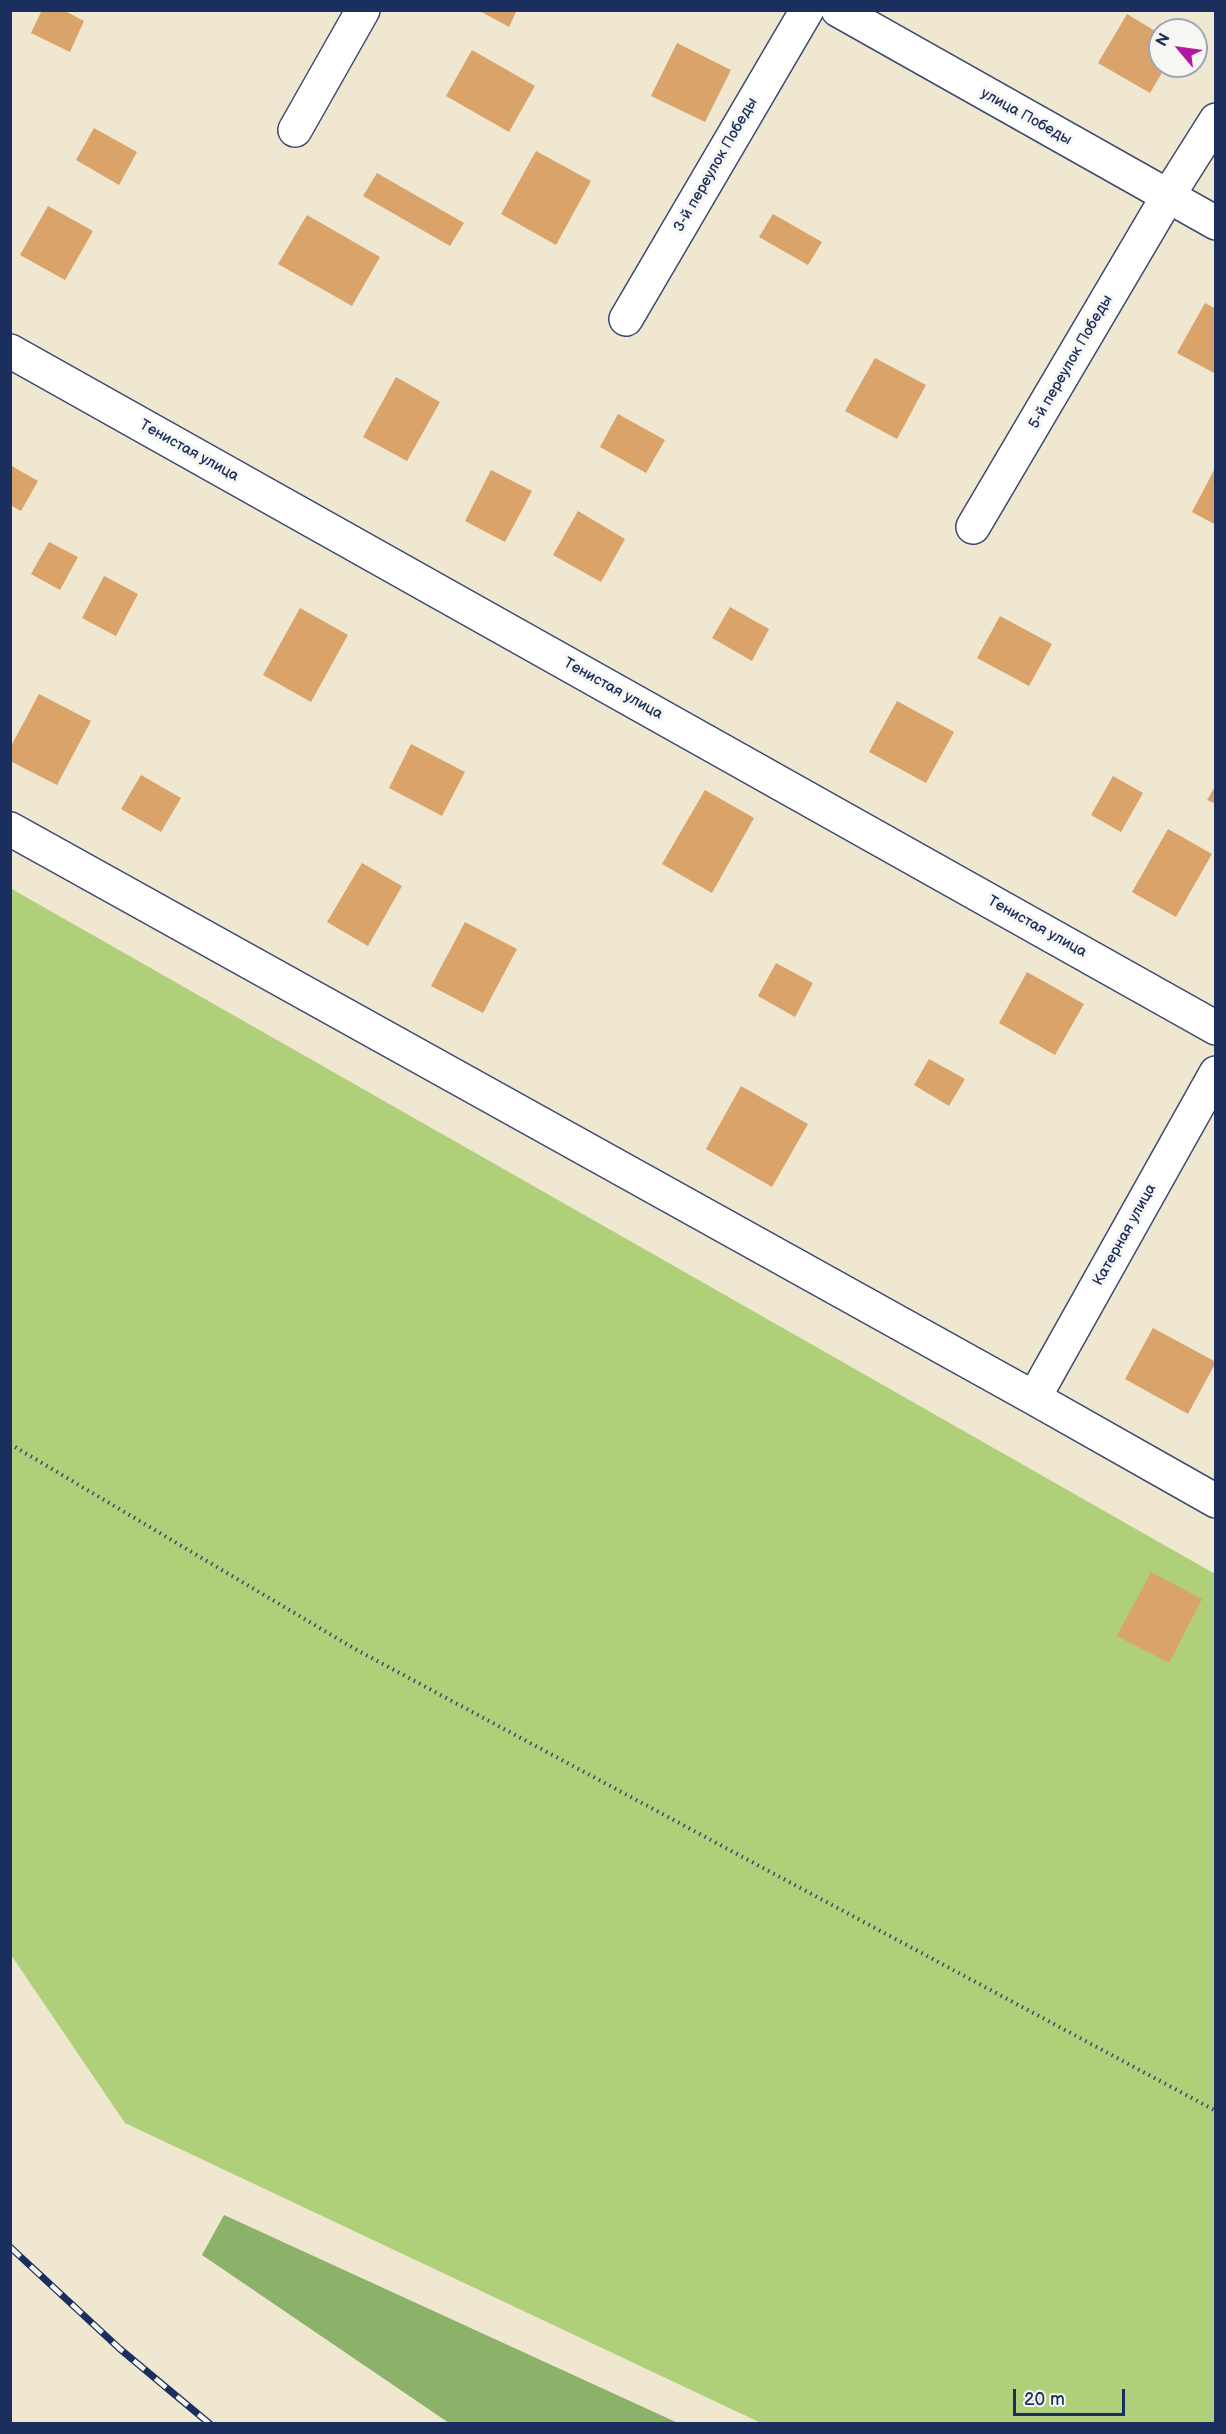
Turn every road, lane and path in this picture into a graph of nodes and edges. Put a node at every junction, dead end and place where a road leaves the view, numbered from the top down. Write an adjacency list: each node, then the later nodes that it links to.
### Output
1 (363, 10): 5 (street)
2 (807, 10): 8 (street, 3-й переулок Победы)
3 (837, 10): 6 (street, улица Победы)
4 (1215, 120): 6 (street, 5-й переулок Победы)
5 (295, 130)
6 (1168, 196): 7 (street, улица Победы); 10 (street, 5-й переулок Победы)
7 (1215, 223)
8 (626, 319)
9 (10, 351): 12 (street, Тенистая улица)
10 (973, 527)
11 (10, 829): 14 (street)
12 (1215, 1028)
13 (1215, 1073): 14 (street, Катерная улица)
14 (1034, 1398): 16 (street)
15 (10, 1443): 17 (path)
16 (1215, 1501)
17 (1215, 2111)

